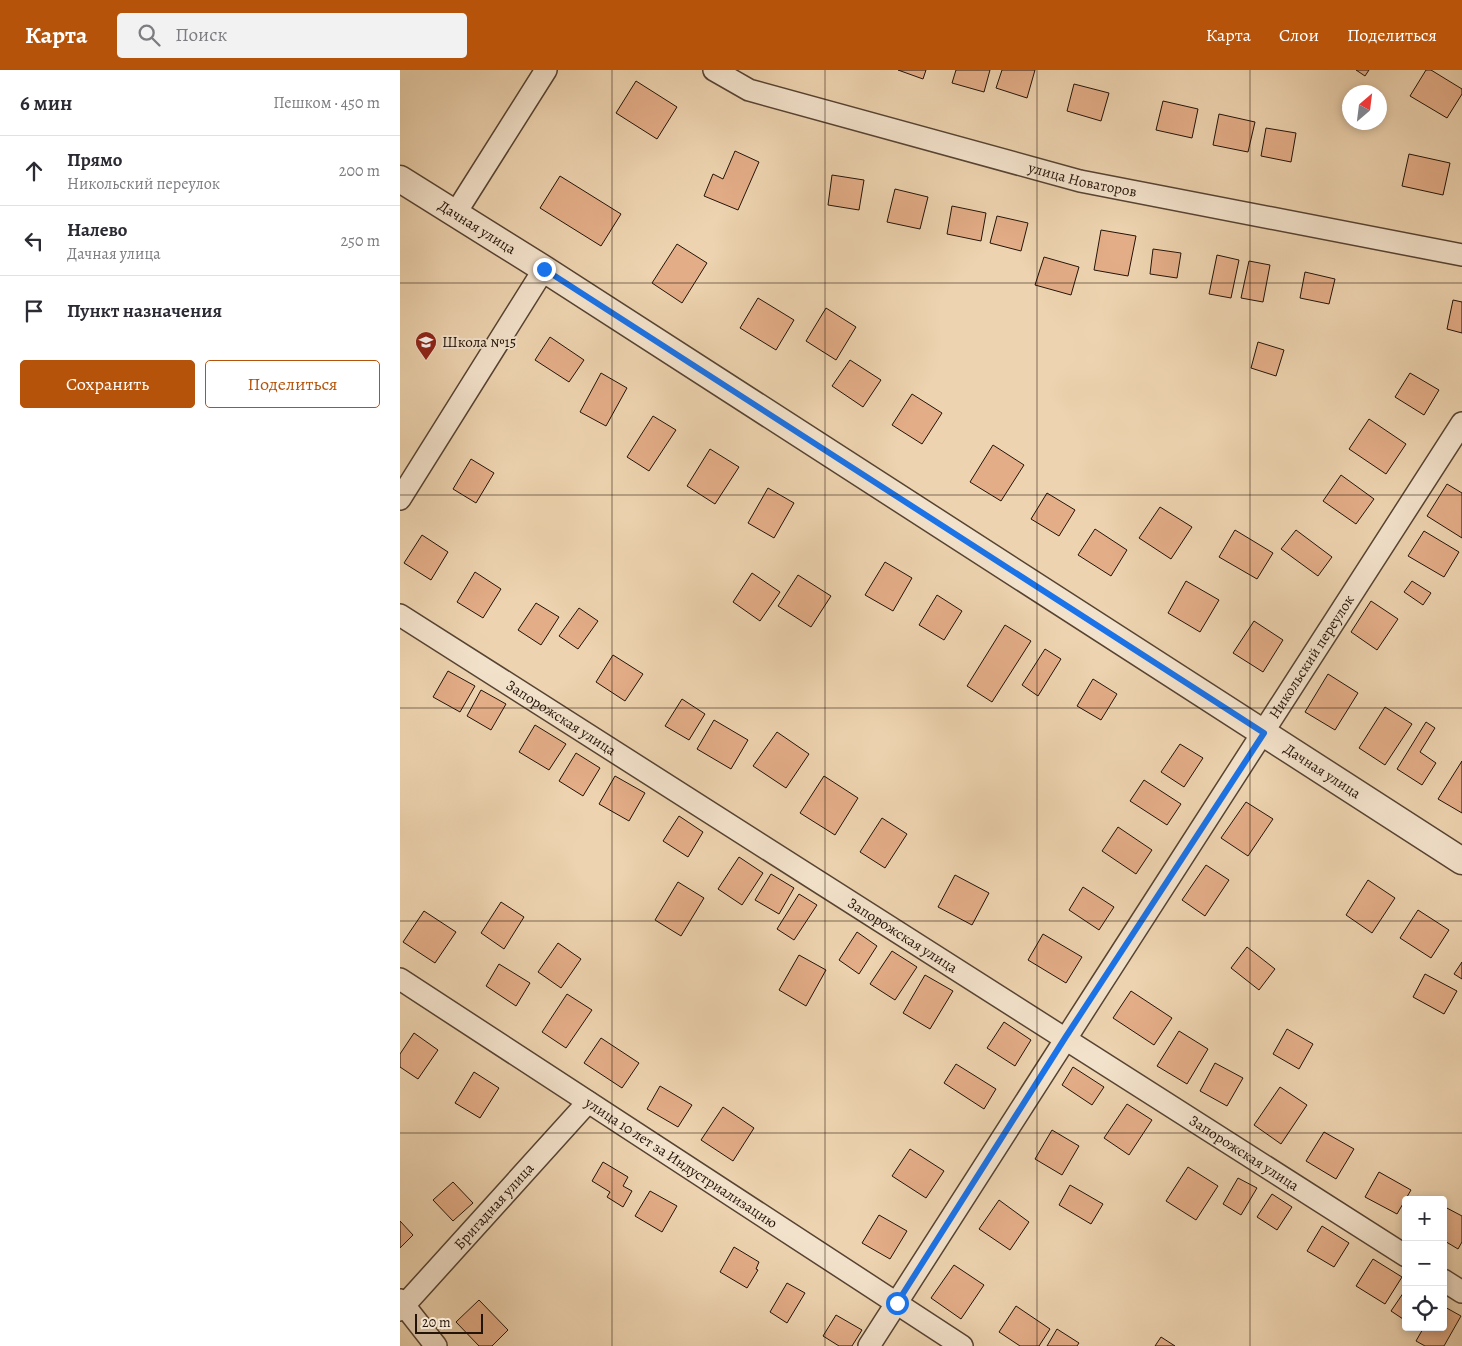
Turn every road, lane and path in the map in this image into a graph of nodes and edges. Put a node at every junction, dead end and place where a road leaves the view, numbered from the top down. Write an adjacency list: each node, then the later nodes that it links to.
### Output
1 (546, 70): 4 (street)
2 (714, 70): 5 (street, улица Новаторов)
3 (400, 179): 4 (street, Дачная улица)
4 (454, 214): 6 (street, Дачная улица)
5 (1462, 255)
6 (544, 269): 8 (street); 10 (street, Дачная улица)
7 (1459, 436): 10 (street, Никольский переулок)
8 (400, 499)
9 (400, 615): 13 (street, Запорожская улица)
10 (1264, 733): 11 (street, Дачная улица); 13 (street, Никольский переулок)
11 (1462, 861)
12 (400, 979): 14 (street, улица 10 лет за Индустриализацию)
13 (1065, 1038): 15 (street, Запорожская улица); 18 (street, Никольский переулок)
14 (588, 1102): 18 (street, улица 10 лет за Индустриализацию); 19 (street, Бригадная улица)
15 (1402, 1253)
16 (1447, 1283): 17 (street)
17 (1462, 1292)
18 (897, 1303): 21 (street, Никольский переулок); 22 (street, улица 10 лет за Индустриализацию)
19 (401, 1305): 20 (street)
20 (436, 1346)
21 (869, 1346)
22 (962, 1346)

